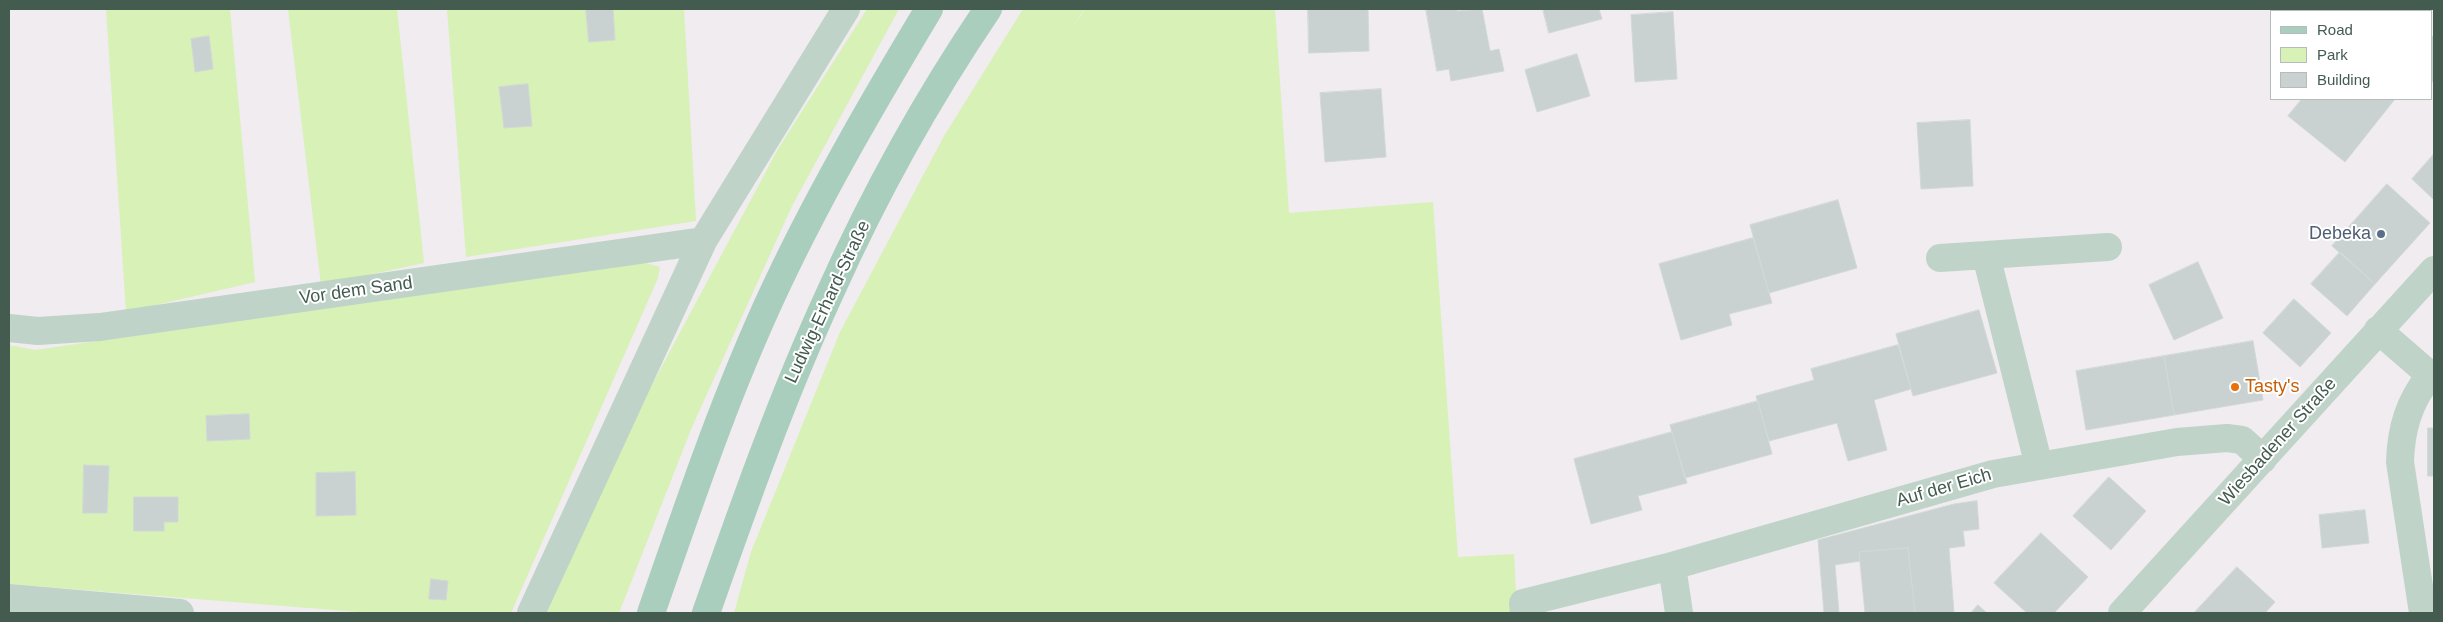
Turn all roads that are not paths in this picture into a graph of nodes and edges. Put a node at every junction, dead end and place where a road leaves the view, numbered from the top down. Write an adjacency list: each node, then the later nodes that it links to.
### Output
1 (846, 9): 4 (street)
2 (929, 9): 18 (main road)
3 (988, 9): 19 (main road, Ludwig-Erhard-Straße)
4 (703, 241): 9 (street, Vor dem Sand); 17 (street)
5 (2108, 247): 6 (street)
6 (1986, 255): 7 (street); 13 (street)
7 (1940, 258)
8 (2434, 270): 10 (street, Wiesbadener Straße)
9 (9, 328)
10 (2378, 330): 11 (street); 12 (street, Wiesbadener Straße)
11 (2432, 375): 23 (street)
12 (2263, 459): 13 (street, Auf der Eich); 22 (street, Wiesbadener Straße)
13 (2039, 466): 14 (street, Auf der Eich)
14 (1672, 566): 20 (street, Auf der Eich); 21 (street)
15 (9, 598): 16 (street)
16 (180, 613)
17 (531, 613)
18 (651, 613)
19 (706, 613)
20 (1524, 613)
21 (1679, 613)
22 (2122, 613)
23 (2423, 613)

